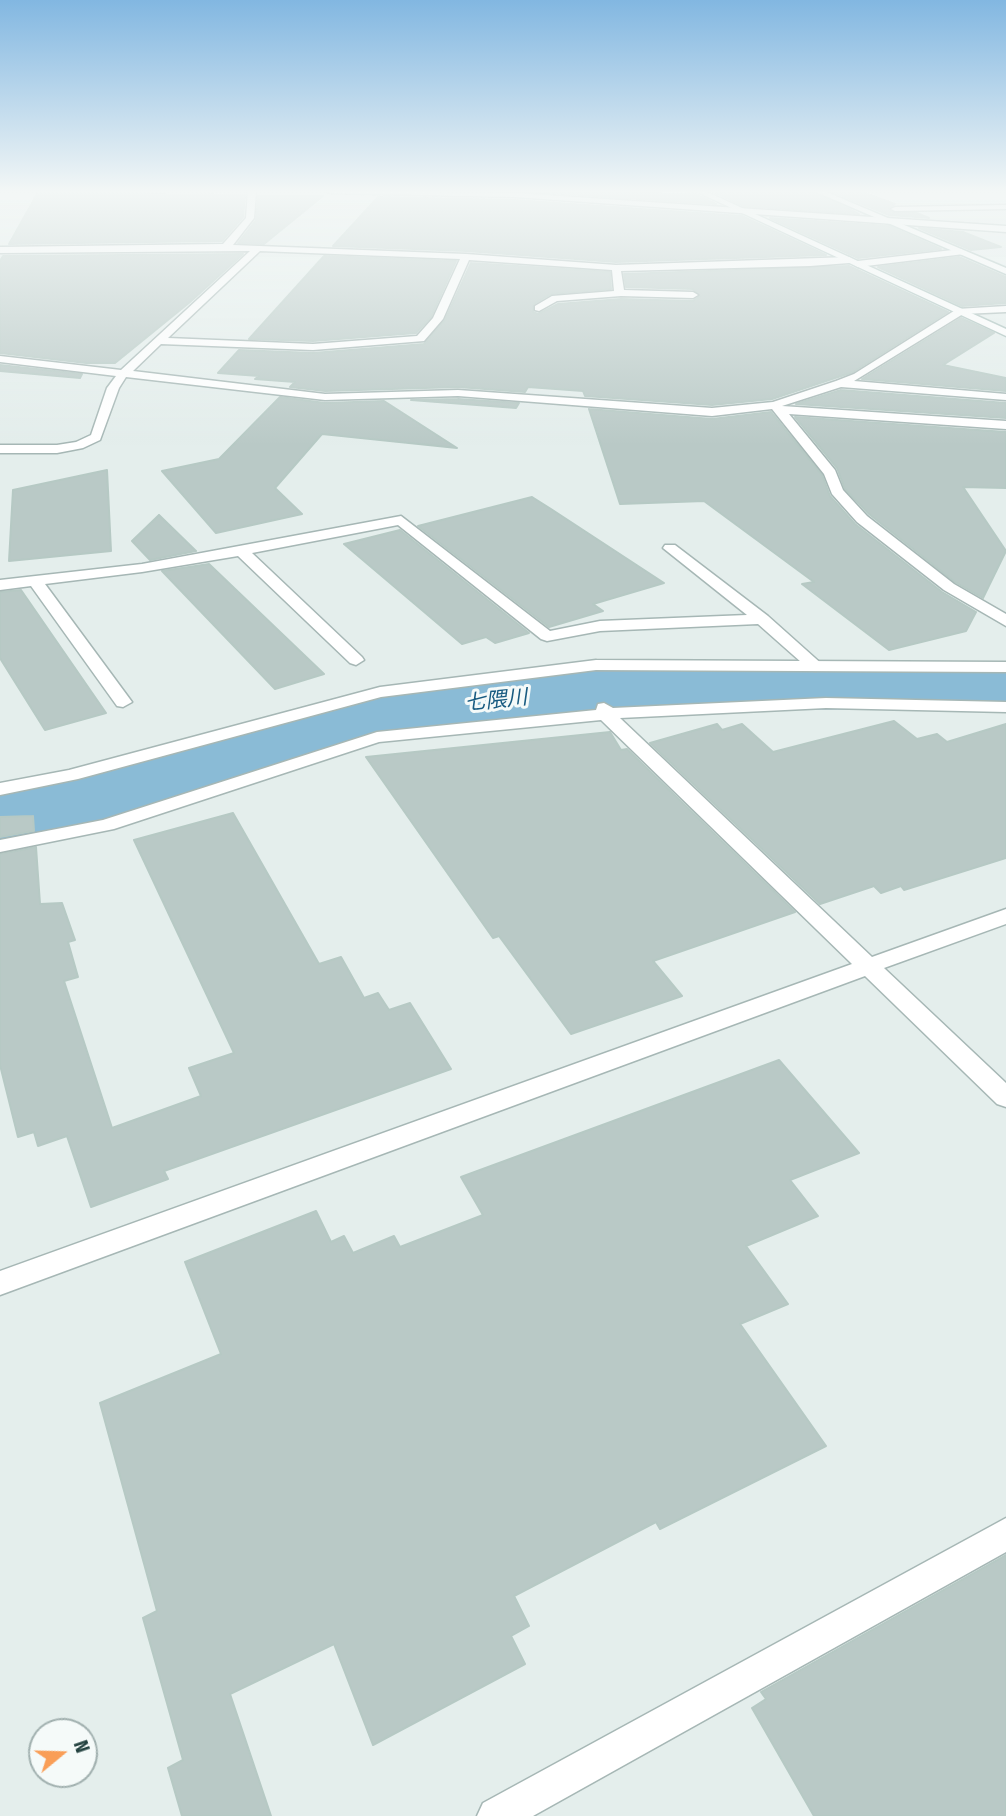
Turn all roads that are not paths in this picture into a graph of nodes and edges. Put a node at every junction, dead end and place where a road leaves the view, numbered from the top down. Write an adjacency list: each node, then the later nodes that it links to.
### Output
1 (229, 276): 11 (street)
2 (458, 276): 11 (street)
3 (618, 276): 5 (street)
4 (883, 276): 9 (street)
5 (621, 293): 6 (street); 7 (street)
6 (693, 295)
7 (540, 308)
8 (1006, 309): 9 (street)
9 (961, 312): 10 (street); 14 (street)
10 (1006, 333)
11 (160, 341): 13 (street)
12 (0, 359): 13 (street)
13 (122, 375): 16 (street); 18 (street)
14 (841, 383): 15 (street); 16 (street)
15 (1006, 397)
16 (777, 408): 17 (street); 24 (street)
17 (1006, 425)
18 (0, 449)
19 (670, 548): 23 (street)
20 (241, 551): 21 (street); 23 (street); 25 (street)
21 (35, 581): 22 (street); 28 (street)
22 (0, 585)
23 (762, 619): 26 (street)
24 (1006, 621)
25 (356, 660)
26 (816, 666): 27 (street); 31 (street)
27 (1006, 667)
28 (123, 702)
29 (1006, 707): 30 (street)
30 (604, 710): 32 (street); 34 (street)
31 (0, 789)
32 (0, 846)
33 (1006, 916): 34 (street)
34 (870, 965): 35 (street); 36 (street)
35 (1006, 1098)
36 (0, 1283)
37 (1006, 1534): 38 (street)
38 (496, 1816)

